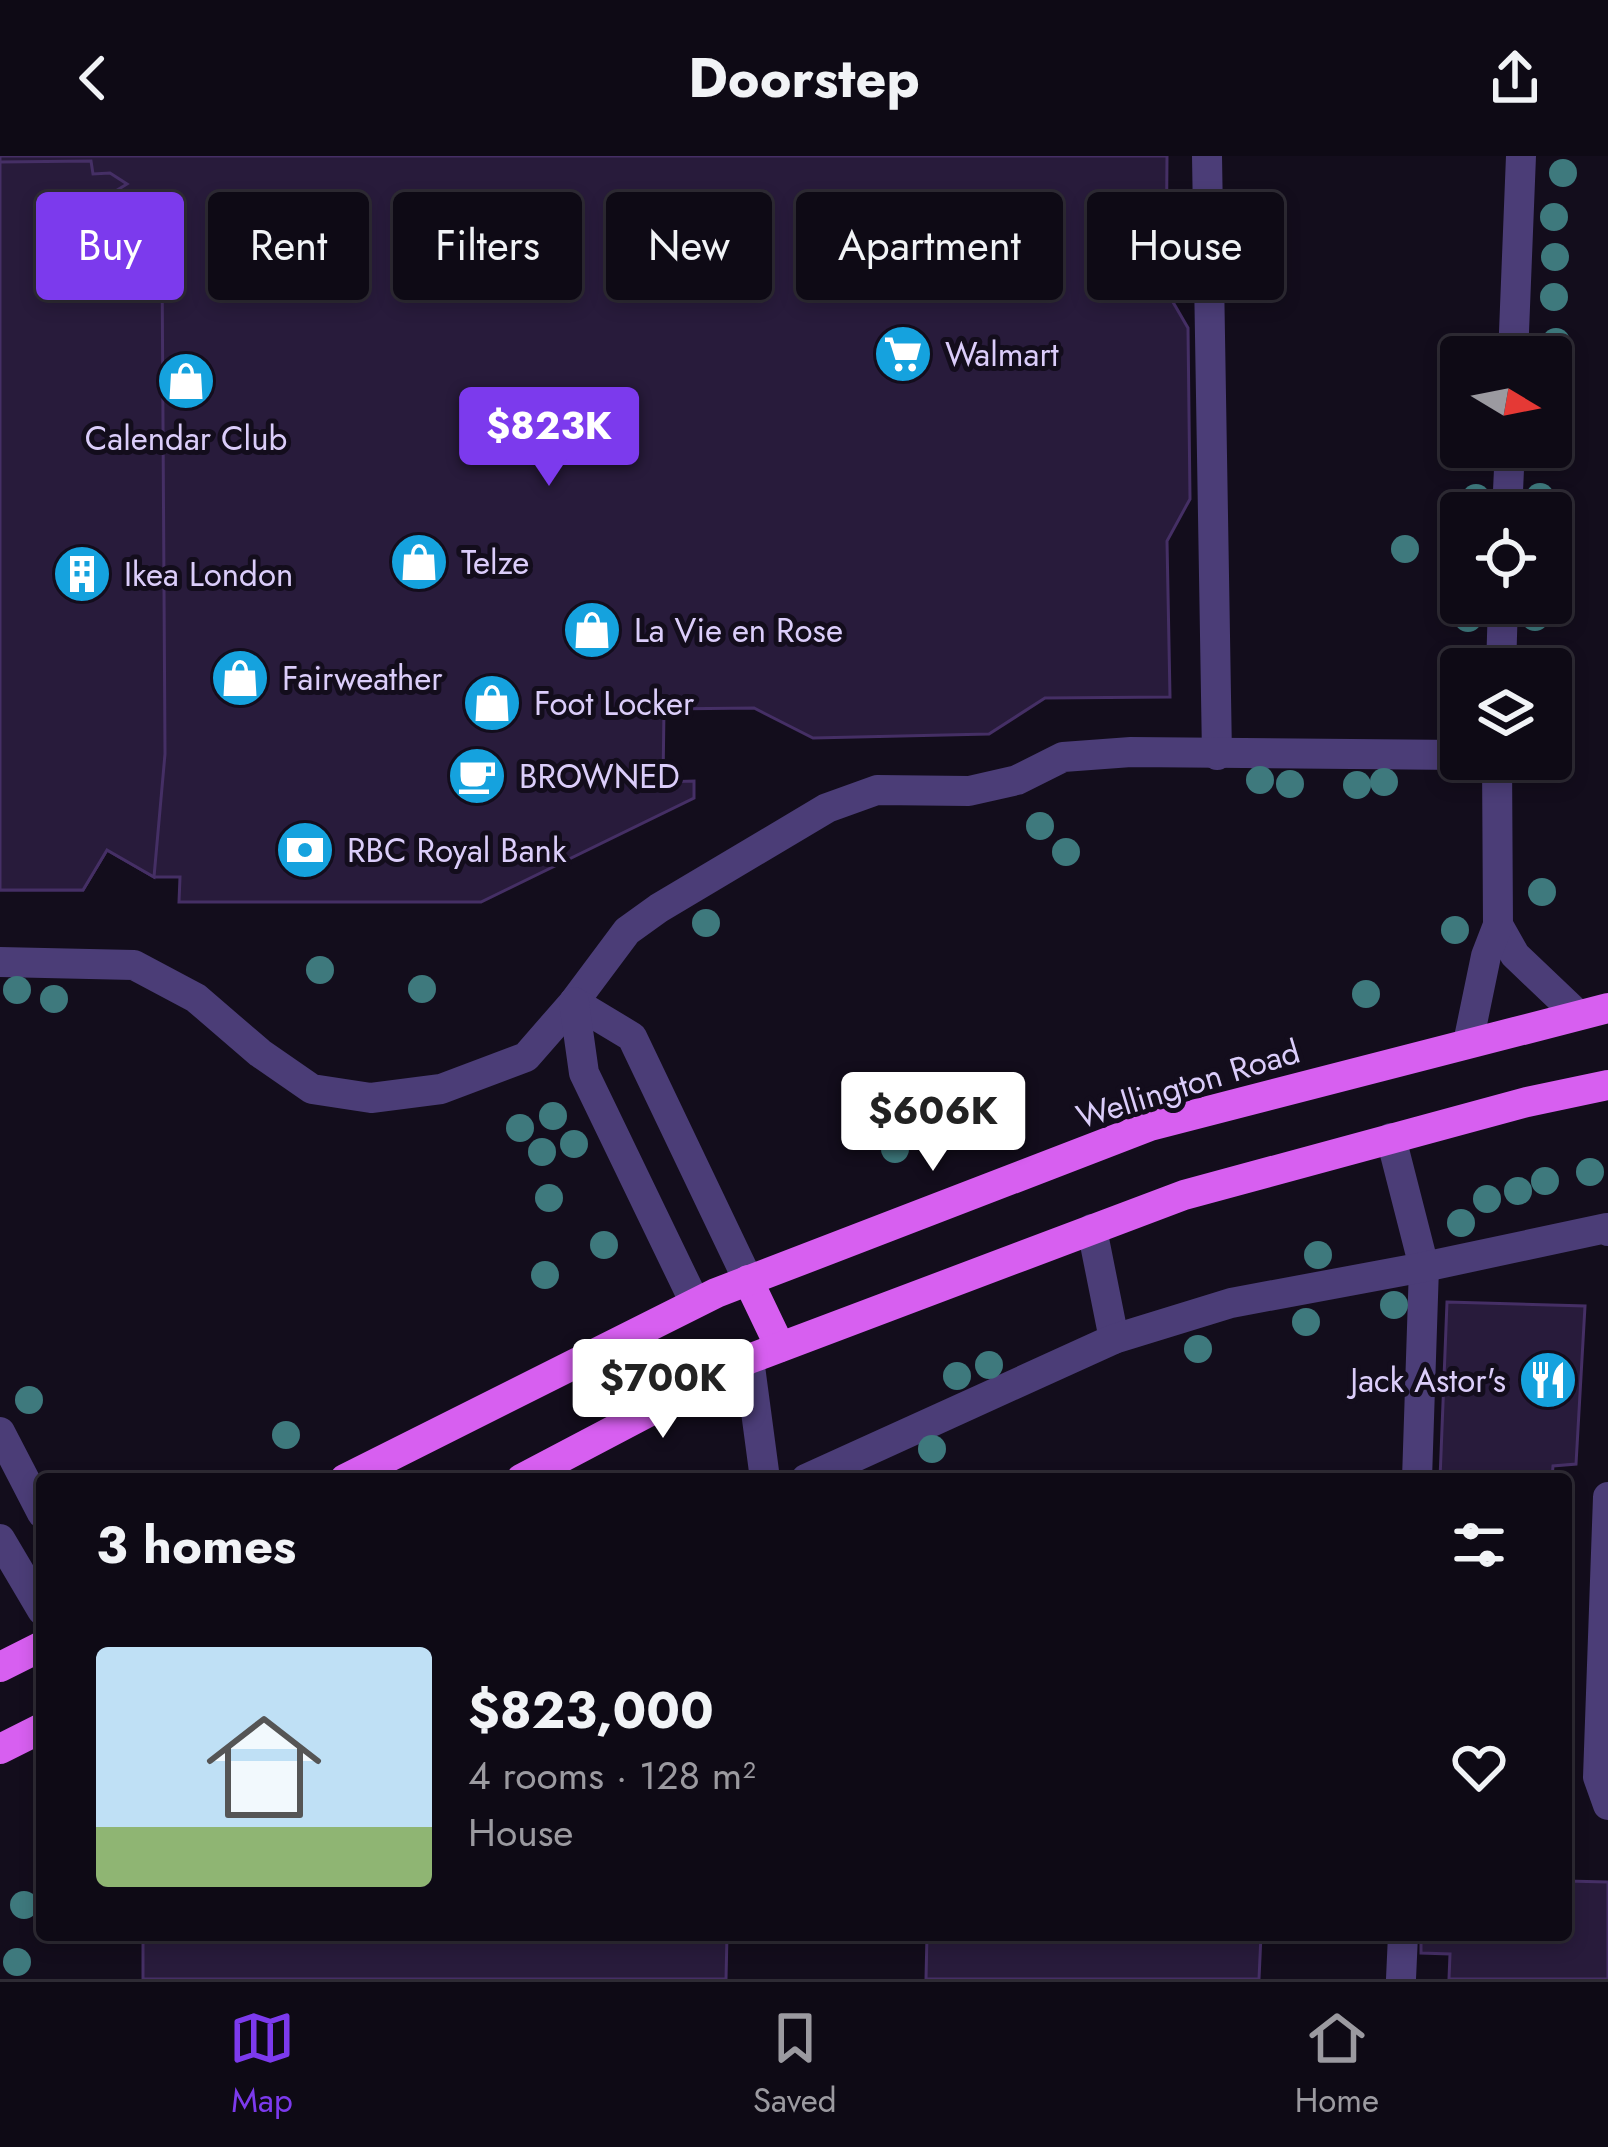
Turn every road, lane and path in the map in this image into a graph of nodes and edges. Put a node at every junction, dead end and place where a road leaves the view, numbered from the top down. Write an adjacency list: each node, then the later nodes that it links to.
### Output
1 (1207, 156): 4 (lane)
2 (1521, 156): 3 (lane)
3 (1514, 336)
4 (1217, 754): 5 (lane); 9 (lane)
5 (1440, 755)
6 (1497, 780): 7 (lane)
7 (1498, 925): 10 (lane); 11 (lane)
8 (0, 962): 9 (lane)
9 (574, 1002): 17 (lane); 18 (lane)
10 (1593, 1011): 11 (main road, Wellington Road)
11 (1468, 1042): 17 (main road, Wellington Road)
12 (1608, 1085): 13 (main road)
13 (1391, 1138): 14 (main road); 16 (lane)
14 (1092, 1229): 19 (lane); 20 (main road)
15 (1608, 1229): 16 (lane)
16 (1424, 1267): 19 (lane); 27 (lane)
17 (748, 1280): 18 (main road, Wellington Road); 20 (main road)
18 (695, 1303): 23 (main road, Wellington Road)
19 (1114, 1339): 26 (lane)
20 (780, 1347): 21 (main road)
21 (749, 1359): 24 (main road); 25 (lane)
22 (0, 1432): 29 (lane)
23 (357, 1473)
24 (532, 1473)
25 (764, 1473)
26 (819, 1473)
27 (1417, 1473)
28 (1608, 1497): 36 (lane)
29 (36, 1501)
30 (0, 1539): 31 (lane)
31 (36, 1600)
32 (36, 1649): 33 (main road)
33 (0, 1667)
34 (36, 1731): 35 (main road)
35 (0, 1749)
36 (1608, 1805)
37 (1403, 1941): 38 (lane)
38 (1401, 1979)

